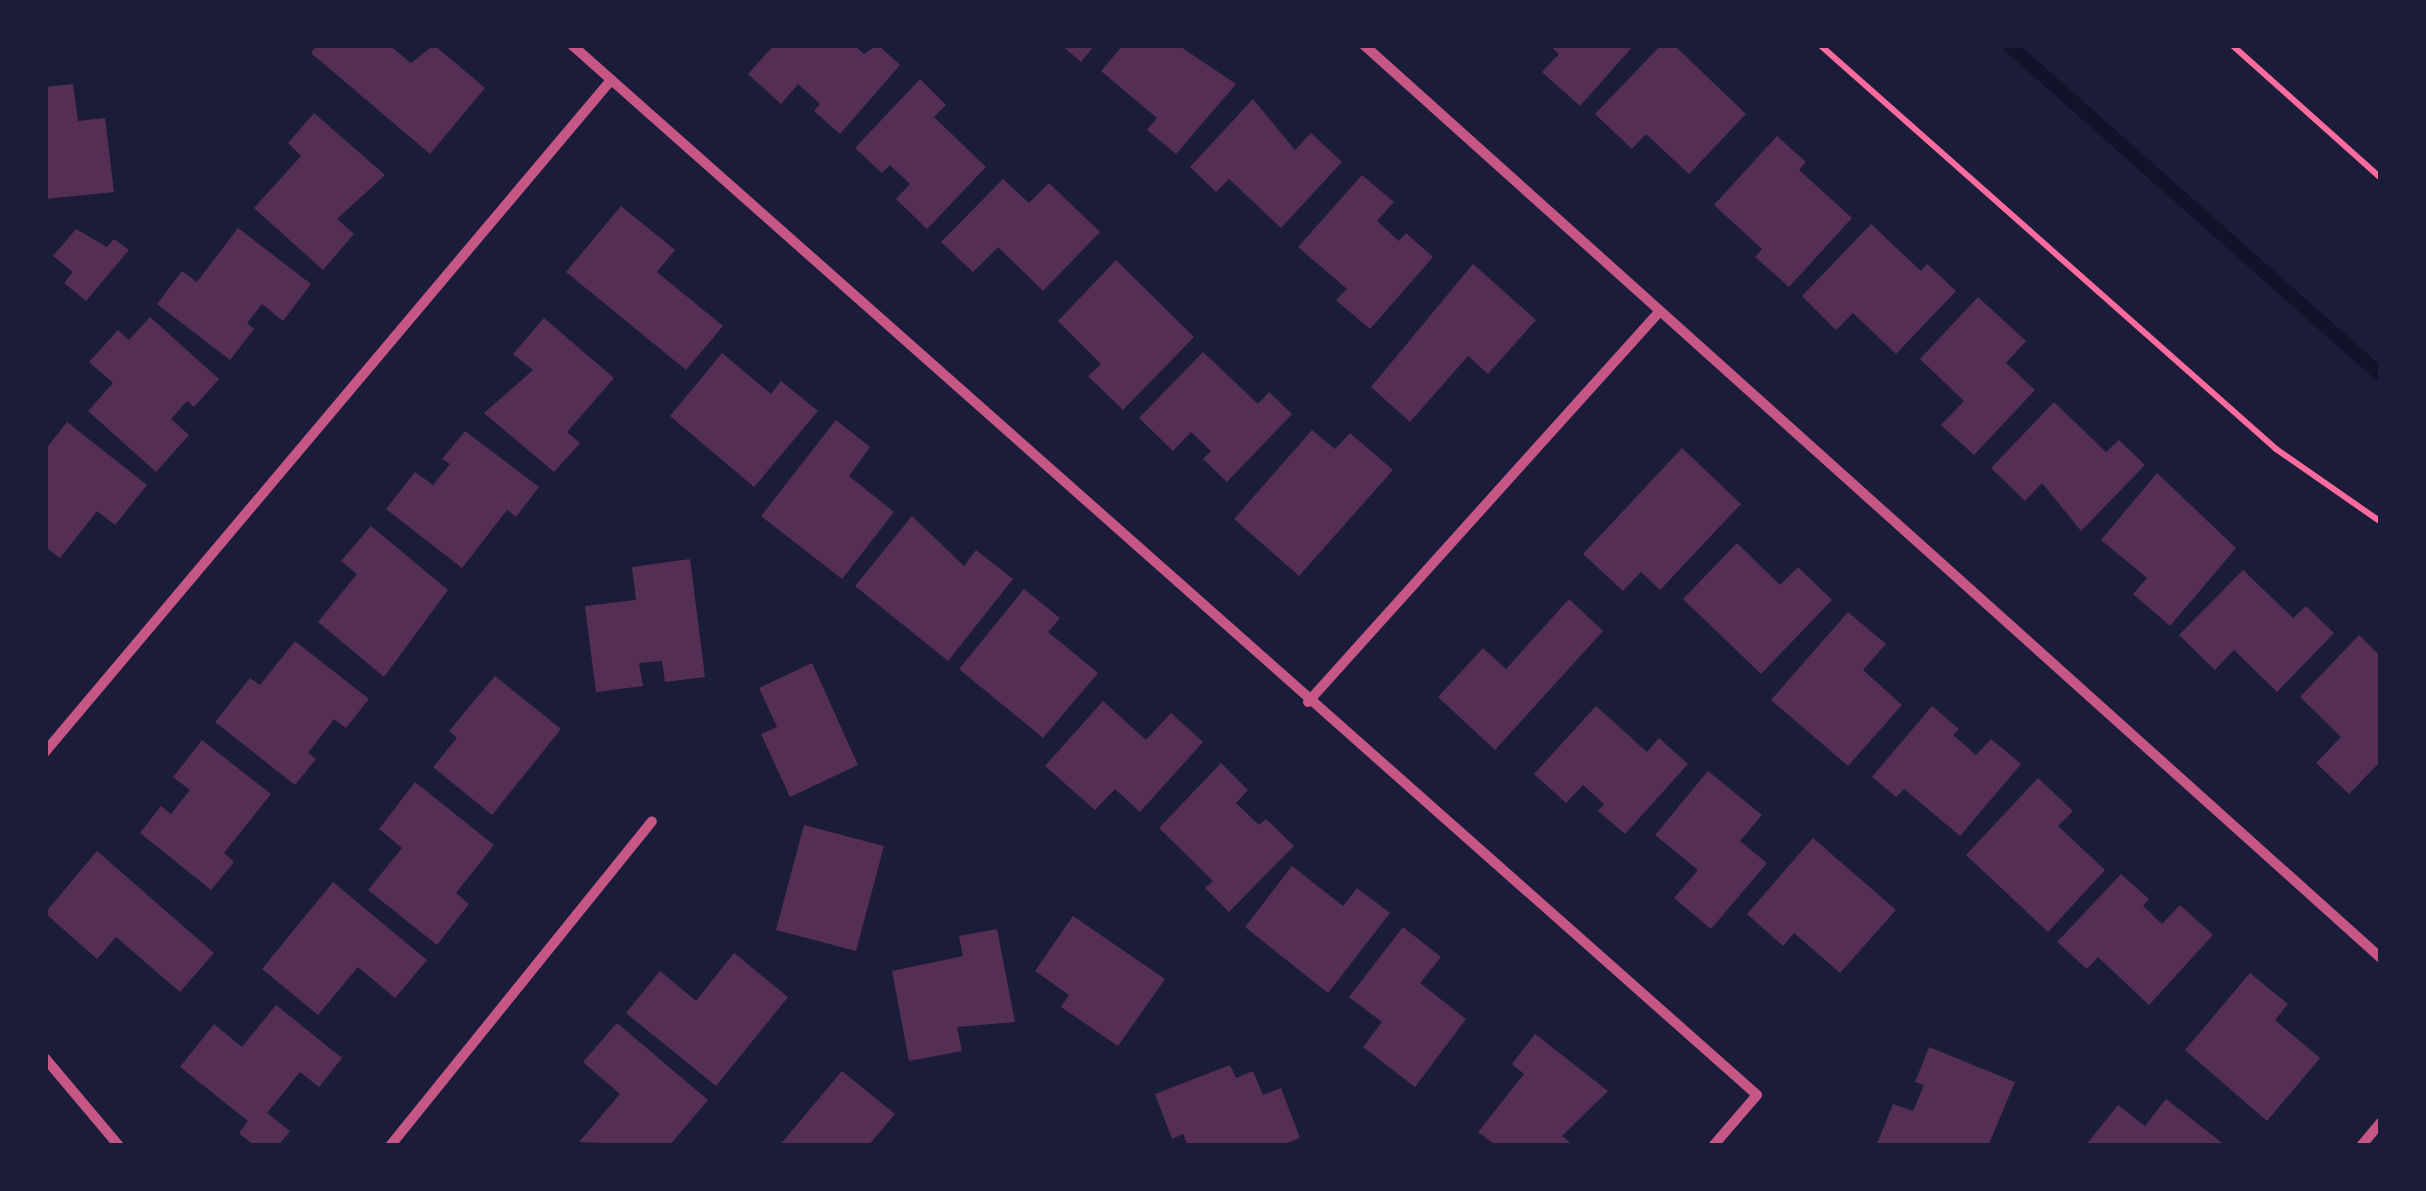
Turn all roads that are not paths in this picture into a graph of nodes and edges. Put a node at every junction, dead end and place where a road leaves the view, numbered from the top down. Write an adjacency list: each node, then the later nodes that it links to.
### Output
1 (572, 45): 3 (street)
2 (1364, 45): 4 (street)
3 (612, 80): 5 (street); 6 (street)
4 (1659, 312): 5 (street); 8 (street)
5 (1308, 702): 13 (street)
6 (45, 752)
7 (652, 821): 12 (street)
8 (2381, 958)
9 (45, 1058): 11 (street)
10 (2381, 1122): 14 (street)
11 (119, 1146)
12 (390, 1146)
13 (1714, 1146)
14 (2361, 1146)

